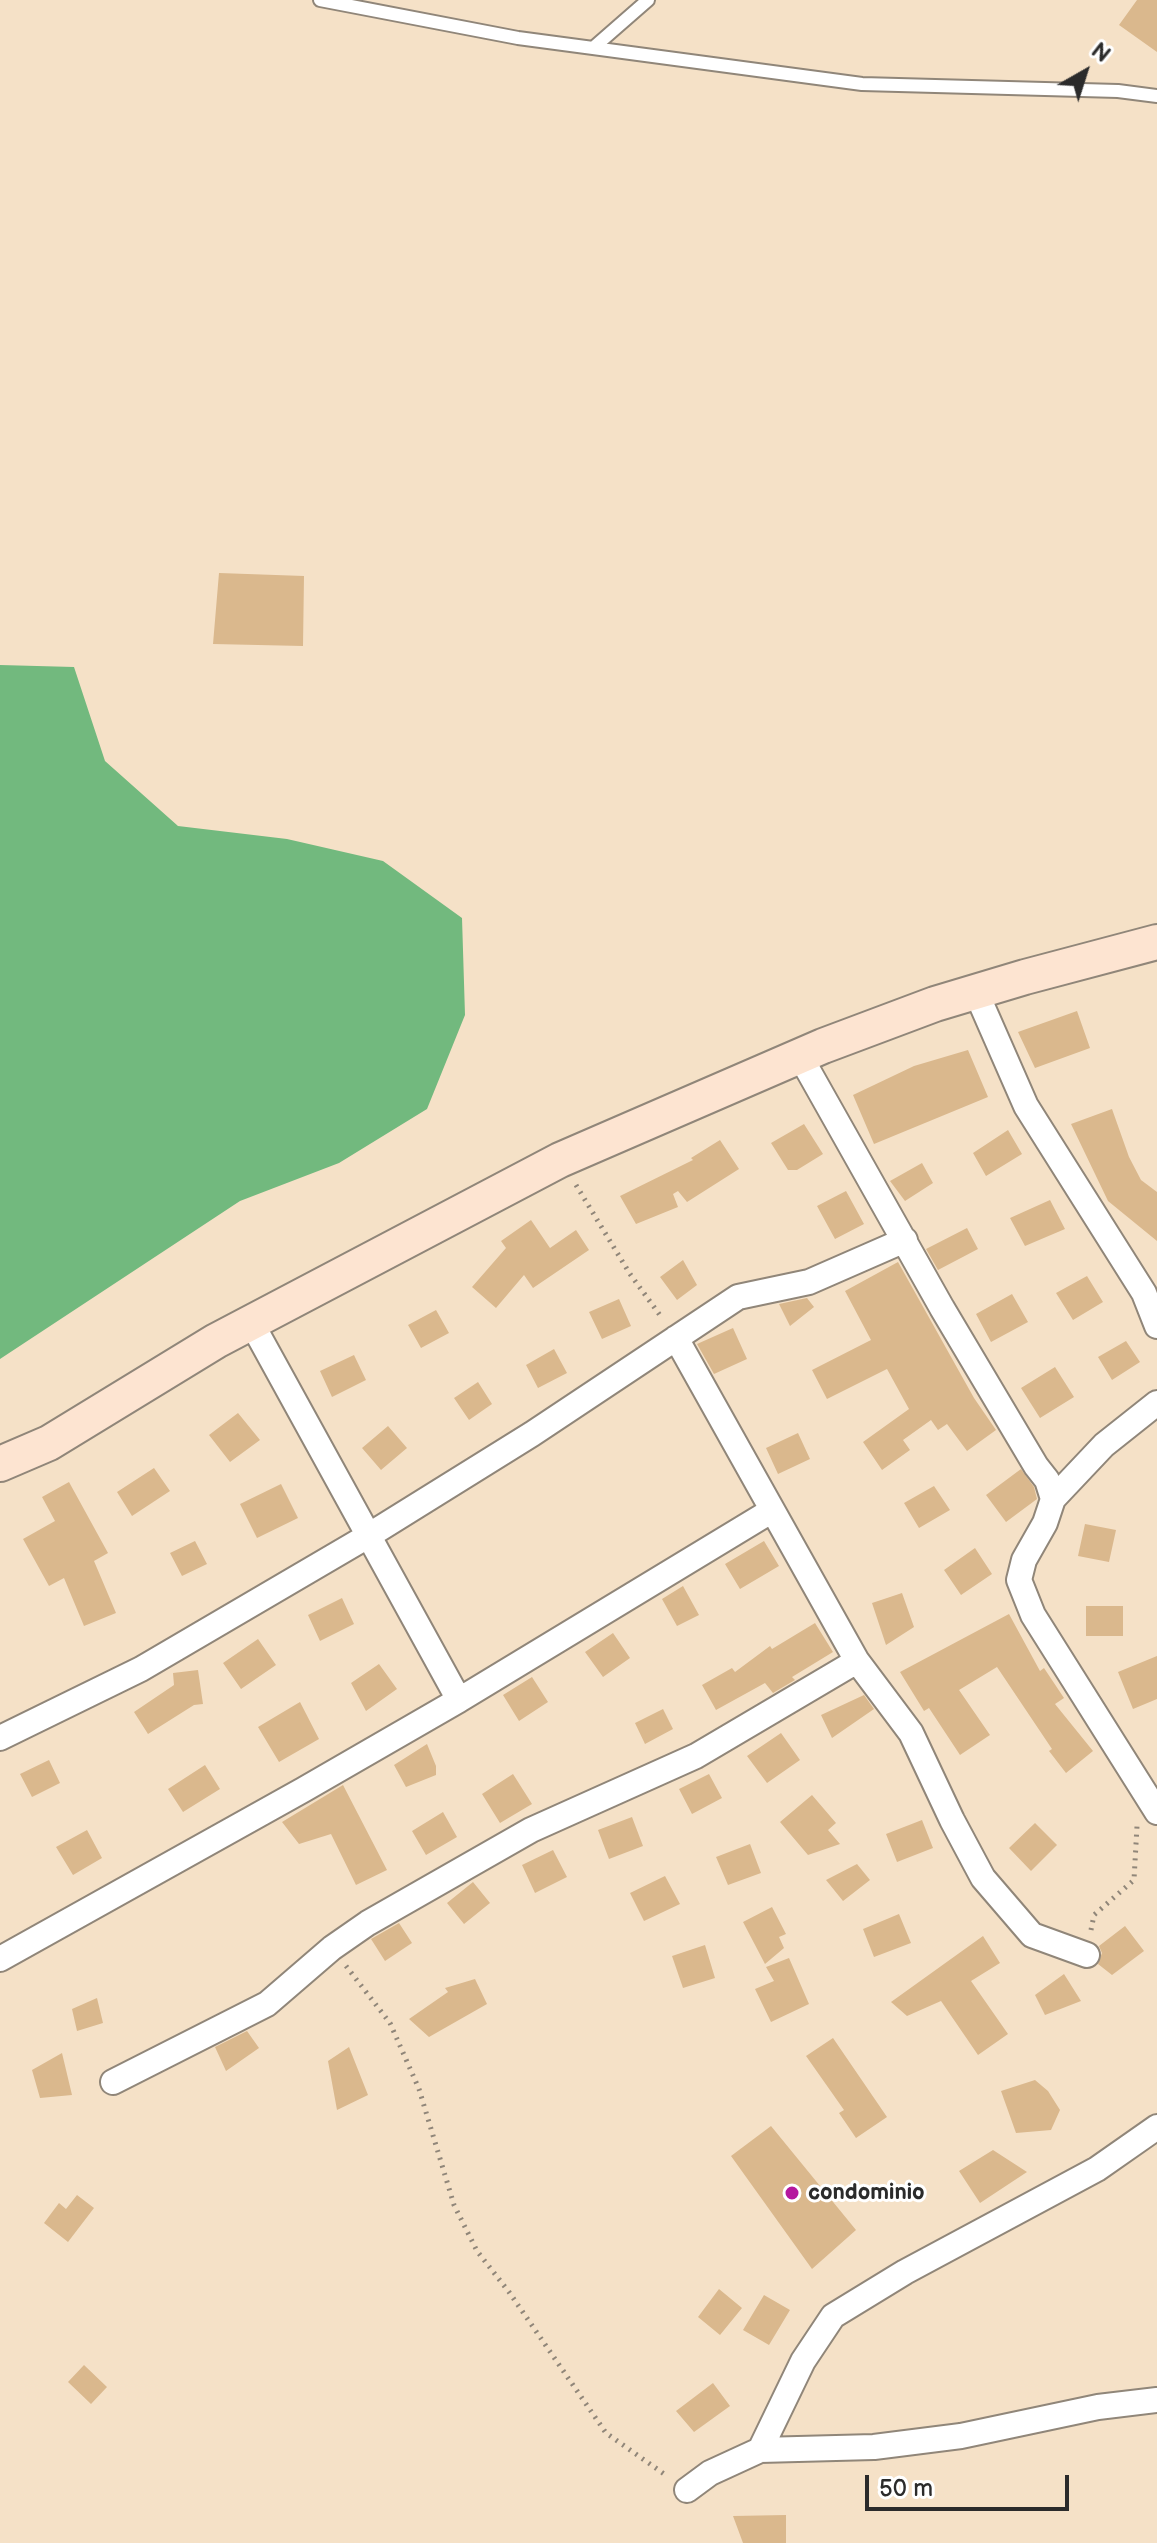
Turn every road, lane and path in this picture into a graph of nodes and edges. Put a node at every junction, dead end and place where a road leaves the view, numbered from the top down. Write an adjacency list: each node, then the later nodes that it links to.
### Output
1 (320, 0): 3 (lane)
2 (648, 0): 3 (lane)
3 (593, 48): 4 (lane)
4 (1157, 96)
5 (1157, 942): 6 (main road)
6 (976, 992): 7 (main road); 11 (street)
7 (800, 1056): 8 (main road); 9 (street)
8 (560, 1160): 10 (main road); 12 (path)
9 (905, 1240): 12 (street); 15 (street)
10 (251, 1322): 14 (main road); 17 (street)
11 (1157, 1326)
12 (676, 1338): 16 (street); 17 (street)
13 (1157, 1403): 15 (street)
14 (0, 1464)
15 (1053, 1499): 21 (street)
16 (771, 1511): 18 (street); 19 (street)
17 (368, 1536): 19 (street); 20 (street)
18 (857, 1661): 23 (street); 24 (street)
19 (459, 1700): 25 (street)
20 (0, 1738)
21 (1140, 1785): 22 (street); 24 (path)
22 (1157, 1812)
23 (332, 1948): 26 (street); 30 (path)
24 (1087, 1955)
25 (0, 1959)
26 (113, 2082)
27 (1157, 2127): 29 (street)
28 (1157, 2400): 29 (street)
29 (760, 2450): 30 (street)
30 (687, 2490)

